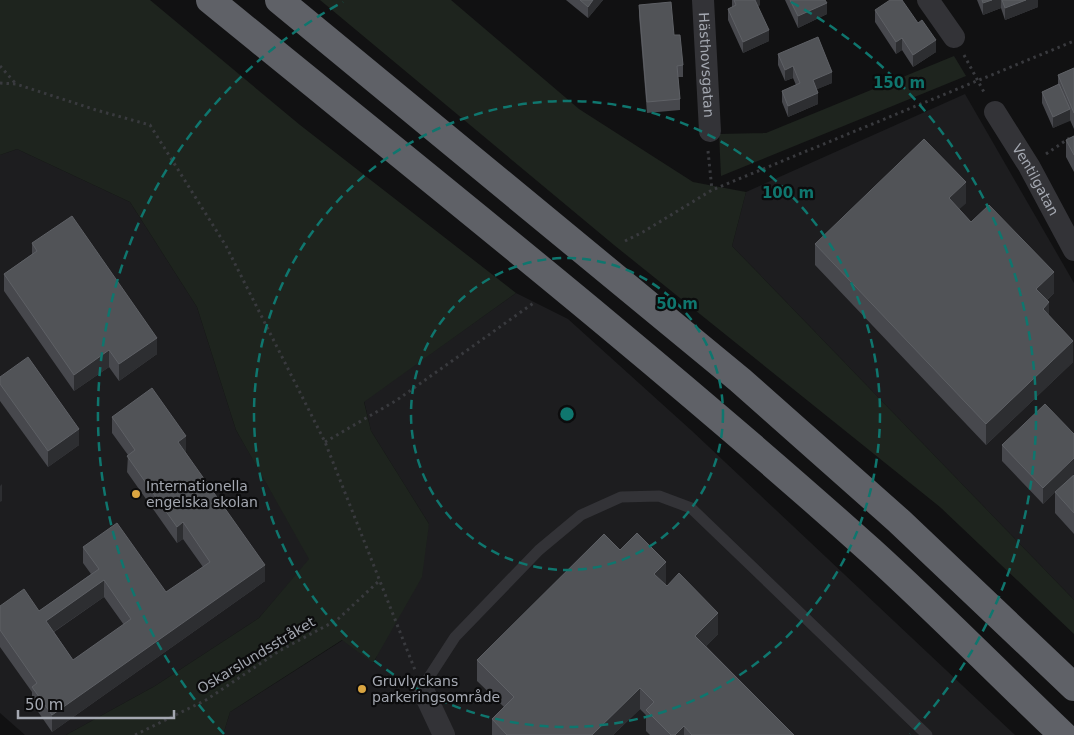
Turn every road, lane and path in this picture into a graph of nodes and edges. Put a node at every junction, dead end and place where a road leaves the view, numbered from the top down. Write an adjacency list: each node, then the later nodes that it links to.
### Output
1 (210, 0): 26 (highway)
2 (279, 0): 21 (highway)
3 (703, 0): 12 (street, Hästhovsgatan)
4 (928, 0): 5 (street)
5 (954, 37): 8 (path)
6 (1074, 41): 8 (path)
7 (0, 66): 10 (path)
8 (978, 80): 11 (path); 15 (path)
9 (0, 83): 10 (path)
10 (16, 84): 19 (path)
11 (995, 112): 14 (street, Ventilgatan)
12 (710, 130): 15 (path)
13 (1074, 137): 14 (path)
14 (1029, 166): 17 (street, Ventilgatan)
15 (712, 190): 16 (path)
16 (625, 241)
17 (1074, 250)
18 (536, 302): 19 (path)
19 (325, 442): 20 (path)
20 (379, 582): 22 (path); 23 (path, Oskarslundsstråket)
21 (1074, 687)
22 (422, 688): 24 (street); 25 (lane)
23 (135, 735)
24 (444, 735)
25 (927, 735)
26 (1063, 735)

